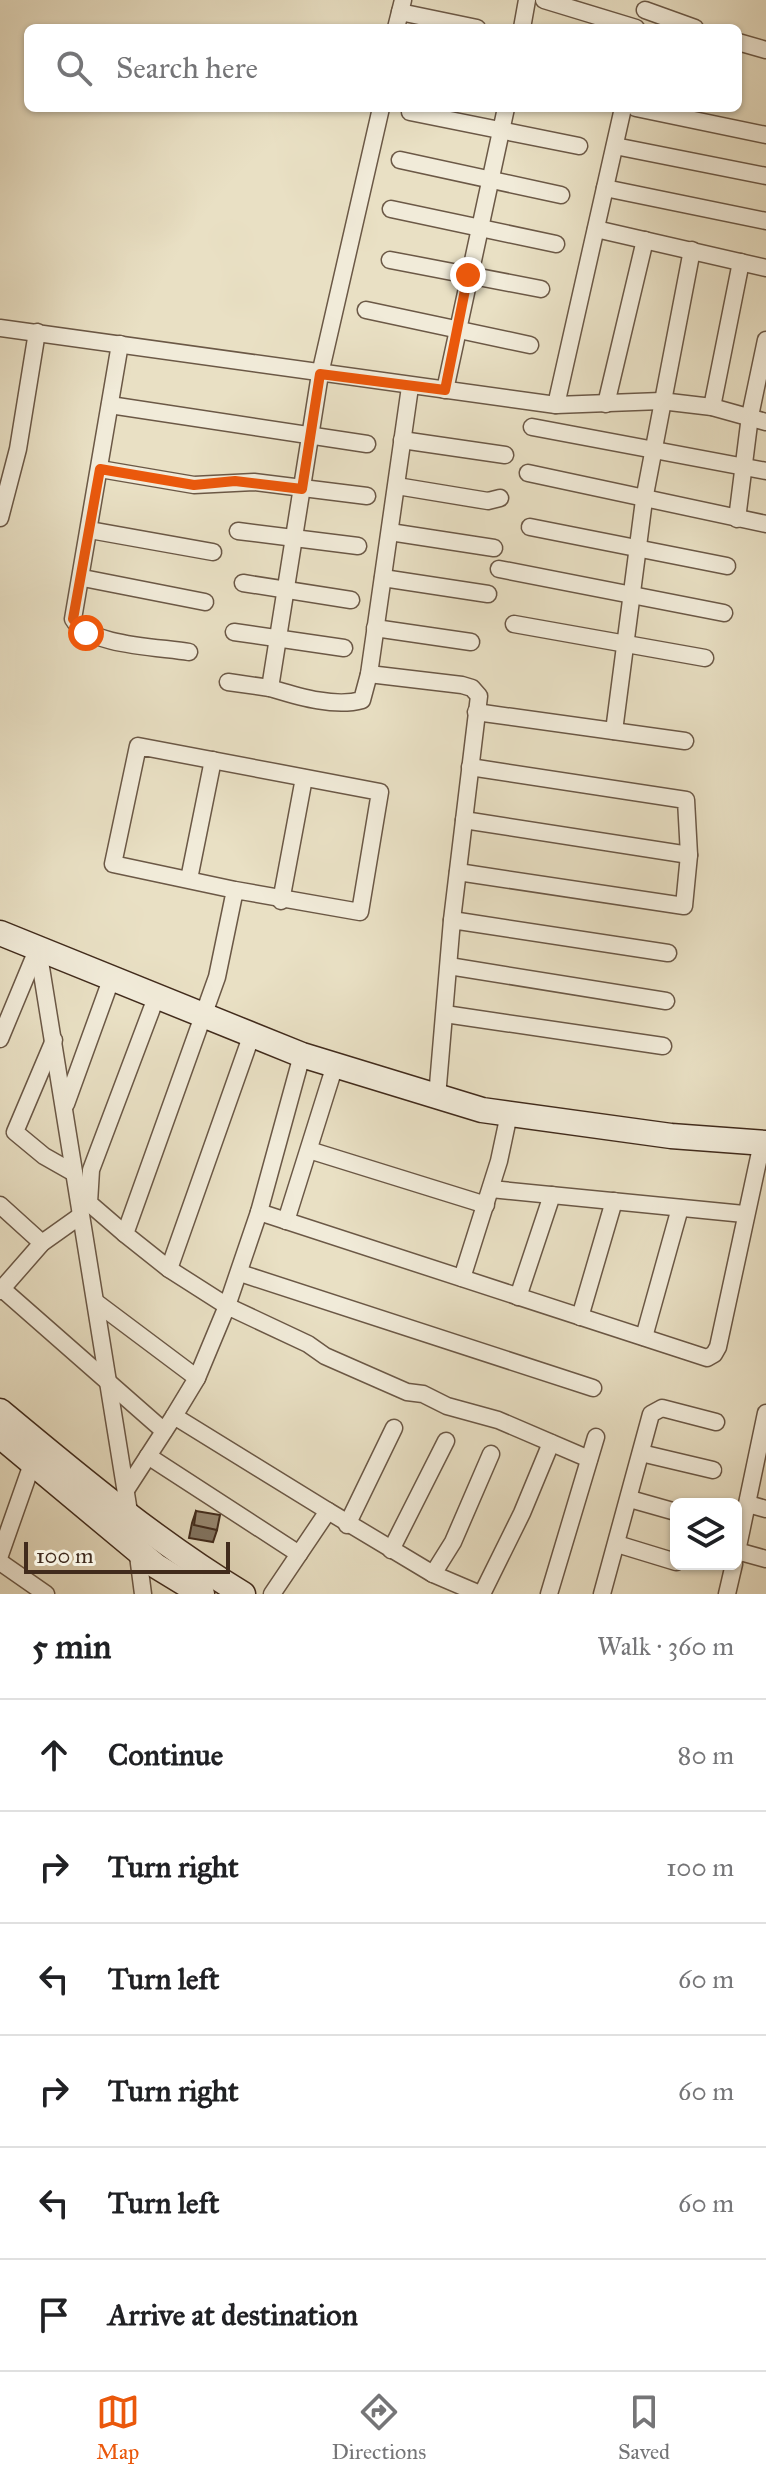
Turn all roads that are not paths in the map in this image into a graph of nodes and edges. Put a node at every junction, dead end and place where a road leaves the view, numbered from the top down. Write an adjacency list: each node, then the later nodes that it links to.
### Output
1 (527, 0): 6 (street)
2 (544, 0): 7 (street)
3 (644, 5): 8 (street)
4 (400, 13): 5 (street)
5 (456, 24)
6 (523, 24)
7 (625, 24)
8 (686, 24)
9 (742, 43): 10 (street)
10 (766, 50)
11 (380, 112): 45 (street)
12 (410, 112): 16 (street)
13 (505, 112): 16 (street)
14 (622, 112): 19 (street)
15 (655, 112): 17 (street)
16 (501, 131): 18 (street); 22 (street)
17 (766, 135)
18 (579, 146)
19 (615, 146): 21 (street); 23 (street)
20 (400, 160): 22 (street)
21 (766, 176)
22 (489, 180): 24 (street); 27 (street)
23 (605, 188): 26 (street); 28 (street)
24 (561, 195)
25 (391, 209): 27 (street)
26 (766, 221)
27 (480, 226): 30 (street); 35 (street)
28 (596, 229): 29 (street); 51 (street)
29 (645, 240): 31 (street); 49 (street)
30 (556, 244)
31 (692, 250): 33 (street); 48 (street)
32 (390, 260): 35 (street)
33 (741, 262): 34 (street); 52 (street)
34 (766, 268)
35 (468, 275): 36 (street); 39 (street)
36 (541, 289)
37 (366, 310): 39 (street)
38 (0, 328): 40 (street)
39 (457, 329): 43 (street); 47 (street)
40 (37, 332): 42 (street); 69 (street)
41 (766, 340): 44 (street)
42 (120, 344): 45 (street); 50 (street)
43 (530, 345)
44 (762, 373): 53 (street)
45 (320, 374): 46 (street); 55 (street)
46 (410, 387): 47 (street); 56 (street)
47 (445, 390): 51 (street)
48 (661, 401): 49 (street); 52 (street); 58 (street)
49 (606, 404): 51 (street)
50 (110, 405): 55 (street); 61 (street)
51 (556, 405)
52 (712, 407): 53 (street)
53 (758, 419): 60 (street)
54 (532, 427): 58 (street)
55 (310, 436): 57 (street); 65 (street)
56 (402, 440): 59 (street); 64 (street)
57 (367, 444)
58 (652, 450): 60 (street); 68 (street)
59 (505, 455)
60 (746, 467): 62 (street); 70 (street)
61 (100, 469): 65 (street); 73 (street)
62 (766, 471)
63 (528, 473): 68 (street)
64 (397, 486): 67 (street); 75 (street)
65 (302, 489): 66 (street); 76 (street)
66 (367, 496)
67 (500, 498)
68 (644, 500): 70 (street); 79 (street)
69 (0, 518)
70 (737, 519): 71 (street)
71 (766, 524)
72 (530, 527): 79 (street)
73 (90, 530): 80 (street); 83 (street)
74 (238, 531): 76 (street)
75 (390, 532): 78 (street); 84 (street)
76 (295, 539): 77 (street); 86 (street)
77 (358, 546)
78 (494, 548)
79 (638, 551): 81 (street); 88 (street)
80 (213, 552)
81 (727, 566)
82 (499, 569): 88 (street)
83 (83, 578): 90 (street); 99 (street)
84 (383, 578): 87 (street); 93 (street)
85 (243, 583): 86 (street)
86 (285, 590): 89 (street); 95 (street)
87 (488, 594)
88 (632, 597): 91 (street); 97 (street)
89 (351, 600)
90 (205, 602)
91 (724, 613)
92 (514, 624): 97 (street)
93 (375, 628): 96 (street); 101 (street)
94 (234, 632): 95 (street)
95 (277, 638): 98 (street); 103 (street)
96 (471, 642)
97 (625, 644): 100 (street); 105 (street)
98 (344, 648)
99 (189, 652)
100 (705, 658)
101 (369, 674): 103 (street); 104 (street)
102 (228, 682): 103 (street)
103 (270, 688)
104 (476, 712): 105 (street); 108 (street)
105 (614, 731): 106 (street)
106 (685, 741)
107 (213, 760): 109 (street); 113 (street); 113 (street)
108 (470, 767): 110 (street); 111 (street)
109 (304, 778): 115 (street); 115 (street)
110 (464, 820): 111 (street); 112 (street)
111 (689, 855): 112 (street)
112 (458, 872): 116 (street)
113 (189, 879): 114 (street)
114 (235, 890): 115 (street); 124 (street)
115 (281, 901)
116 (452, 920): 119 (street); 120 (street)
117 (0, 933): 118 (street)
118 (38, 949): 121 (street); 127 (street); 128 (street)
119 (668, 953)
120 (449, 966): 123 (street); 125 (street)
121 (112, 977): 122 (street); 133 (street)
122 (157, 995): 124 (street); 149 (street)
123 (666, 1001)
124 (204, 1013): 126 (street); 149 (street)
125 (445, 1014): 129 (street); 132 (street)
126 (252, 1034): 130 (street); 151 (street)
127 (0, 1039)
128 (54, 1039): 133 (street); 136 (street)
129 (663, 1046)
130 (302, 1055): 131 (street); 145 (street)
131 (335, 1065): 132 (street); 138 (street)
132 (437, 1097): 134 (street)
133 (64, 1107): 139 (street)
134 (509, 1114): 137 (street); 141 (street)
135 (0, 1121): 136 (street)
136 (15, 1132): 139 (street)
137 (764, 1143): 146 (street)
138 (309, 1150): 141 (street); 148 (street)
139 (74, 1173): 147 (street)
140 (552, 1195): 141 (street); 142 (street); 155 (street)
141 (488, 1197): 153 (street)
142 (614, 1201): 144 (street); 158 (street)
143 (0, 1205): 150 (street)
144 (680, 1208): 146 (street); 159 (street)
145 (259, 1212): 148 (street); 152 (street)
146 (744, 1214): 159 (street)
147 (80, 1216): 150 (street); 156 (street)
148 (286, 1221): 153 (street)
149 (125, 1234): 151 (street)
150 (42, 1243): 154 (street)
151 (169, 1269): 157 (street)
152 (240, 1273): 157 (street); 162 (street)
153 (462, 1278): 155 (street)
154 (1, 1289): 161 (street)
155 (518, 1297): 158 (street)
156 (97, 1303): 160 (street); 161 (street)
157 (227, 1306): 160 (street); 173 (street)
158 (580, 1317): 159 (street)
159 (644, 1337)
160 (197, 1378): 165 (street)
161 (110, 1383): 168 (street); 180 (street)
162 (593, 1388)
163 (0, 1411): 186 (street)
164 (766, 1413): 172 (street)
165 (174, 1416): 168 (street); 185 (street)
166 (716, 1422): 174 (street)
167 (394, 1428): 187 (street)
168 (164, 1431): 176 (street)
169 (0, 1436): 178 (street)
170 (596, 1437): 177 (street)
171 (446, 1441): 190 (street)
172 (764, 1442): 182 (street)
173 (551, 1443): 177 (street); 206 (street)
174 (641, 1453): 179 (street); 181 (street)
175 (491, 1454): 199 (street)
176 (148, 1456): 180 (street); 192 (street)
177 (589, 1459): 207 (street)
178 (32, 1464): 191 (street); 193 (street)
179 (713, 1470)
180 (126, 1490): 186 (street)
181 (630, 1499): 184 (street); 189 (street)
182 (748, 1504): 183 (street); 188 (street)
183 (766, 1509)
184 (670, 1510)
185 (328, 1511): 187 (street); 192 (street)
186 (129, 1514): 191 (street); 204 (street)
187 (347, 1525): 190 (street)
188 (742, 1530)
189 (617, 1544): 196 (street); 200 (street)
190 (391, 1550): 199 (street)
191 (137, 1551): 202 (street); 203 (street)
192 (299, 1554): 205 (street)
193 (0, 1555)
194 (742, 1557): 195 (street)
195 (766, 1559)
196 (670, 1561)
197 (0, 1562): 201 (street)
198 (733, 1570): 208 (street)
199 (433, 1574): 206 (street)
200 (606, 1593)
201 (46, 1594)
202 (143, 1594)
203 (202, 1594)
204 (243, 1594)
205 (272, 1594)
206 (481, 1594)
207 (549, 1594)
208 (727, 1594)

